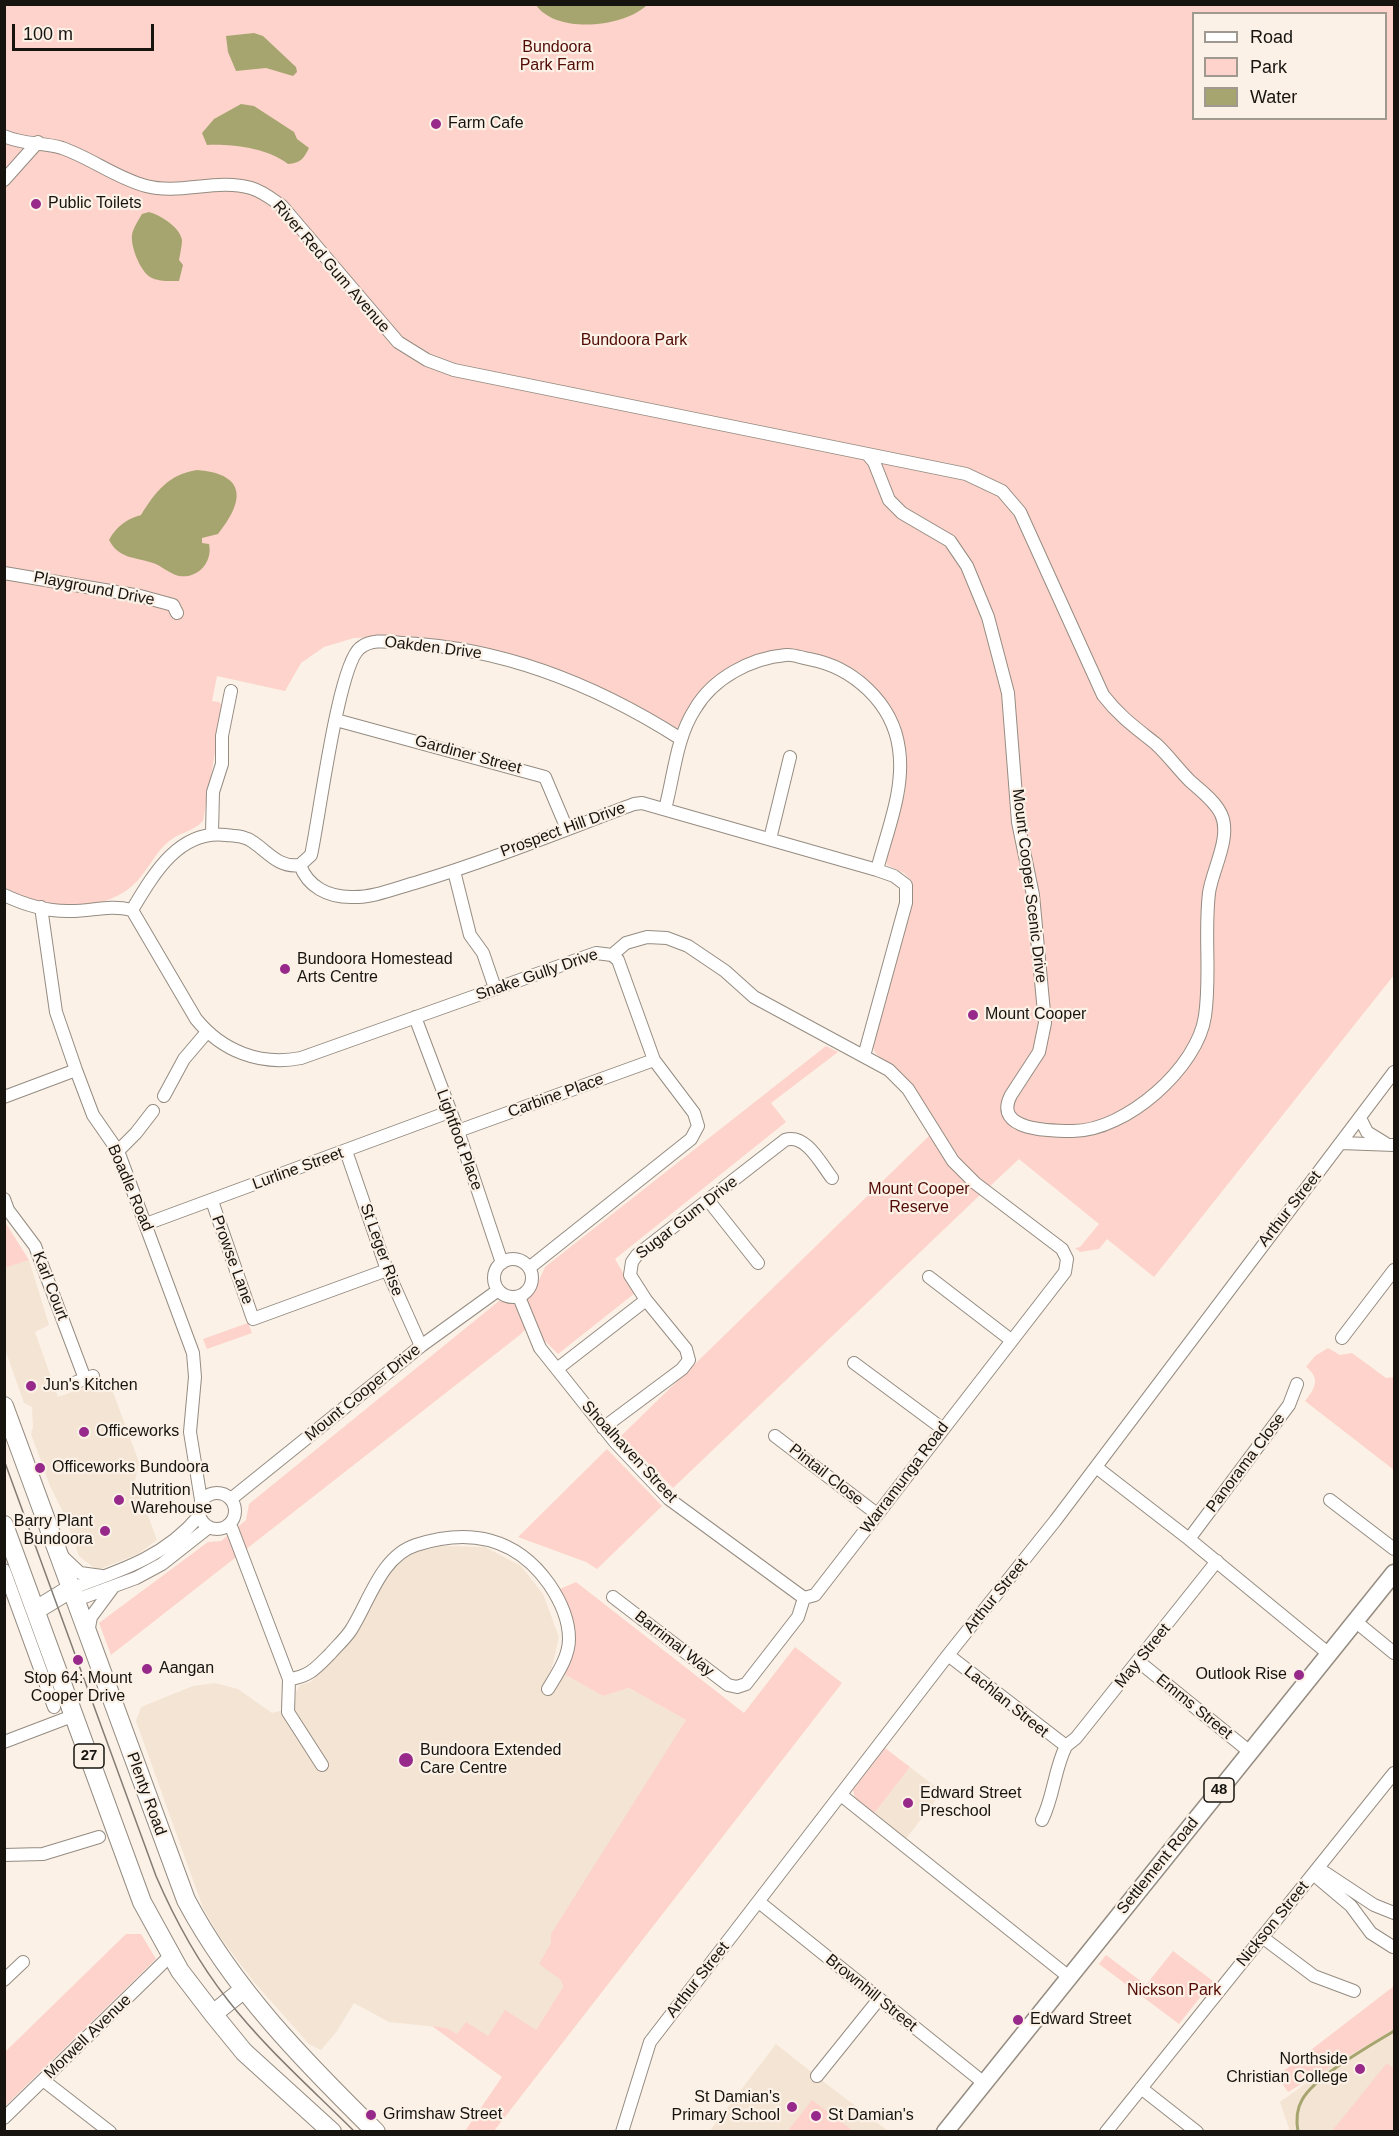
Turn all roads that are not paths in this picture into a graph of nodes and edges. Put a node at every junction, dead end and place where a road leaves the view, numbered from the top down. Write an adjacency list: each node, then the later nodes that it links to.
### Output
1 (4, 136): 2 (street, River Red Gum Avenue)
2 (38, 142): 3 (street); 4 (street, River Red Gum Avenue)
3 (4, 180)
4 (868, 455): 4 (street, Mount Cooper Scenic Drive)
5 (4, 573): 6 (street, Playground Drive)
6 (177, 614)
7 (231, 691): 13 (street)
8 (336, 720): 9 (street, Oakden Drive); 12 (street, Gardiner Street); 15 (street, Oakden Drive)
9 (681, 739): 11 (street); 16 (street)
10 (789, 757): 14 (street)
11 (665, 809): 12 (street, Prospect Hill Drive); 14 (street, Prospect Hill Drive)
12 (567, 829): 17 (street, Prospect Hill Drive)
13 (212, 833): 15 (street); 20 (street)
14 (770, 838): 16 (street, Prospect Hill Drive)
15 (300, 865): 17 (street, Prospect Hill Drive)
16 (877, 870): 25 (street, Prospect Hill Drive)
17 (454, 871): 22 (street)
18 (4, 895): 19 (street)
19 (41, 907): 20 (street); 27 (street, Boadle Road)
20 (132, 910): 24 (street, Snake Gully Drive)
21 (612, 955): 22 (street, Snake Gully Drive); 25 (street, Snake Gully Drive); 26 (street)
22 (495, 988): 23 (street, Snake Gully Drive)
23 (415, 1017): 24 (street, Snake Gully Drive); 32 (street, Lightfoot Place)
24 (207, 1032): 29 (street)
25 (864, 1056): 44 (street, Snake Gully Drive)
26 (654, 1060): 34 (street, Carbine Place); 47 (street)
27 (76, 1070): 30 (street); 37 (street, Boadle Road)
28 (1395, 1072): 33 (street, Arthur Street)
29 (164, 1096)
30 (4, 1097)
31 (153, 1111): 37 (street)
32 (450, 1112): 34 (street, Lightfoot Place); 38 (street, Lurline Street)
33 (1360, 1118): 35 (street, Arthur Street); 36 (street)
34 (458, 1131): 45 (street, Lightfoot Place)
35 (1341, 1143): 36 (street); 65 (street, Arthur Street)
36 (1392, 1145)
37 (118, 1151): 43 (street, Boadle Road)
38 (346, 1151): 42 (street, Lurline Street); 48 (street, St Leger Rise)
39 (832, 1178): 41 (street, Sugar Gum Drive)
40 (4, 1199): 59 (street, Karl Court)
41 (708, 1200): 46 (street); 53 (street, Sugar Gum Drive)
42 (212, 1201): 43 (street, Lurline Street); 48 (street, Prowse Lane)
43 (147, 1224): 66 (street, Boadle Road)
44 (1067, 1259): 55 (street, Warramunga Road)
45 (502, 1263): 47 (street); 51 (street)
46 (758, 1263)
47 (529, 1268): 52 (street)
48 (387, 1270): 56 (street, St Leger Rise)
49 (1395, 1270): 54 (street)
50 (929, 1277): 55 (street)
51 (498, 1291): 52 (street); 56 (street, Mount Cooper Drive)
52 (519, 1297): 58 (street, Shoalhaven Street)
53 (646, 1300): 58 (street); 62 (street, Sugar Gum Drive)
54 (1342, 1338)
55 (1011, 1340): 63 (street, Warramunga Road)
56 (421, 1346): 68 (street, Mount Cooper Drive)
57 (854, 1363): 63 (street)
58 (556, 1369): 62 (street, Shoalhaven Street)
59 (84, 1379)
60 (1297, 1384): 76 (street, Panorama Close)
61 (4, 1406): 78 (highway, Plenty Road / 27)
62 (603, 1428): 86 (street, Shoalhaven Street)
63 (943, 1429): 71 (street, Warramunga Road)
64 (776, 1436): 71 (street, Pintail Close)
65 (1096, 1467): 76 (street); 92 (street, Arthur Street)
66 (197, 1473): 67 (street); 69 (street, Boadle Road)
67 (216, 1492): 68 (street); 69 (street)
68 (231, 1499): 74 (street)
69 (201, 1500): 72 (street)
70 (1330, 1500): 77 (street)
71 (878, 1514): 86 (street, Warramunga Road)
72 (199, 1516): 75 (street); 82 (street)
73 (4, 1525): 87 (highway, 27)
74 (228, 1525): 75 (street); 95 (street)
75 (209, 1527): 83 (street)
76 (1189, 1539): 79 (street)
77 (1395, 1549)
78 (58, 1552): 82 (street); 84 (highway, Plenty Road / 27)
79 (1217, 1561): 91 (street); 93 (street, May Street)
80 (4, 1570): 94 (street)
81 (1395, 1573): 88 (main road, Settlement Road / 48)
82 (106, 1576): 84 (street)
83 (115, 1586): 84 (street); 89 (street)
84 (74, 1594): 87 (highway); 89 (highway, Plenty Road / 27)
85 (613, 1597): 97 (street, Barrimal Way)
86 (804, 1598): 97 (street, Warramunga Road)
87 (36, 1610): 96 (highway, 27)
88 (1355, 1621): 90 (street); 91 (main road, Settlement Road / 48)
89 (88, 1633): 119 (highway, Plenty Road / 27)
90 (1395, 1653)
91 (1329, 1654): 103 (main road, Settlement Road / 48)
92 (948, 1655): 102 (street, Lachlan Street); 106 (street, Arthur Street)
93 (1138, 1661): 102 (street, May Street); 103 (street, Emms Street)
94 (44, 1679): 96 (street); 99 (street)
95 (289, 1679): 98 (street); 104 (street)
96 (64, 1687): 100 (highway, 27)
97 (737, 1688)
98 (548, 1689)
99 (54, 1707)
100 (75, 1715): 101 (street); 115 (highway, 27)
101 (4, 1742)
102 (1066, 1746): 107 (street)
103 (1250, 1752): 117 (main road, Settlement Road / 48)
104 (322, 1765)
105 (1395, 1773): 110 (street, Nickson Street)
106 (841, 1795): 111 (street, Arthur Street); 117 (street)
107 (1042, 1820)
108 (99, 1837): 109 (street)
109 (4, 1855)
110 (1316, 1871): 112 (street); 113 (street, Nickson Street); 114 (street)
111 (759, 1902): 121 (street, Brownhill Street); 131 (street, Arthur Street)
112 (1395, 1913)
113 (1262, 1937): 120 (street); 126 (street, Nickson Street)
114 (1393, 1947)
115 (171, 1955): 122 (highway, 27); 124 (street, Morwell Avenue)
116 (23, 1962): 118 (street)
117 (1069, 1977): 125 (main road, Settlement Road / 48)
118 (4, 1980)
119 (243, 1989): 122 (highway); 130 (highway, Plenty Road / 27)
120 (1354, 1991)
121 (879, 1999): 123 (street); 125 (street, Brownhill Street)
122 (213, 2014): 129 (highway, 27)
123 (817, 2076)
124 (43, 2080): 127 (street, Morwell Avenue); 128 (street)
125 (984, 2083): 132 (main road, Settlement Road / 48)
126 (1141, 2088): 133 (street, Nickson Street); 134 (street)
127 (4, 2118)
128 (110, 2132)
129 (332, 2132)
130 (376, 2132)
131 (622, 2132)
132 (945, 2132)
133 (1106, 2132)
134 (1197, 2132)

